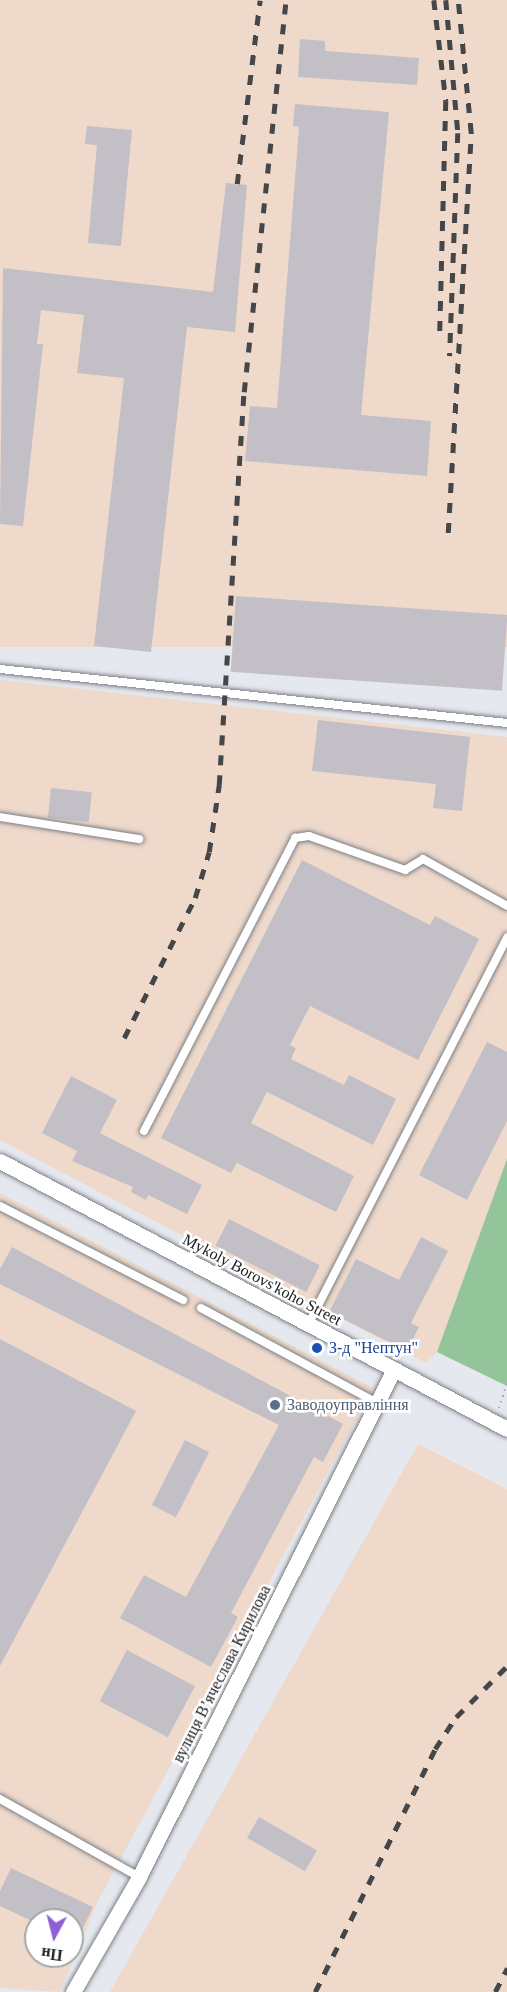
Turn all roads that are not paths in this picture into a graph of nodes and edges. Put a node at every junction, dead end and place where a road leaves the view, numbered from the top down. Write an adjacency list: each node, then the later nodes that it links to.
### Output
1 (0, 669): 2 (lane)
2 (507, 723)
3 (0, 816): 4 (lane)
4 (139, 839)
5 (507, 906): 7 (lane)
6 (507, 937): 12 (lane)
7 (144, 1131)
8 (2, 1167): 12 (street, Mykoly Borovs'koho Street)
9 (0, 1206): 10 (lane)
10 (183, 1300)
11 (201, 1308): 14 (lane)
12 (308, 1325): 13 (street, Mykoly Borovs'koho Street)
13 (394, 1369): 14 (street, вулиця Вʼячеслава Кирилова); 15 (street, Mykoly Borovs'koho Street)
14 (379, 1404): 17 (street, вулиця Вʼячеслава Кирилова)
15 (500, 1425)
16 (0, 1799): 17 (lane)
17 (139, 1877): 18 (street, вулиця Вʼячеслава Кирилова)
18 (73, 1992)

